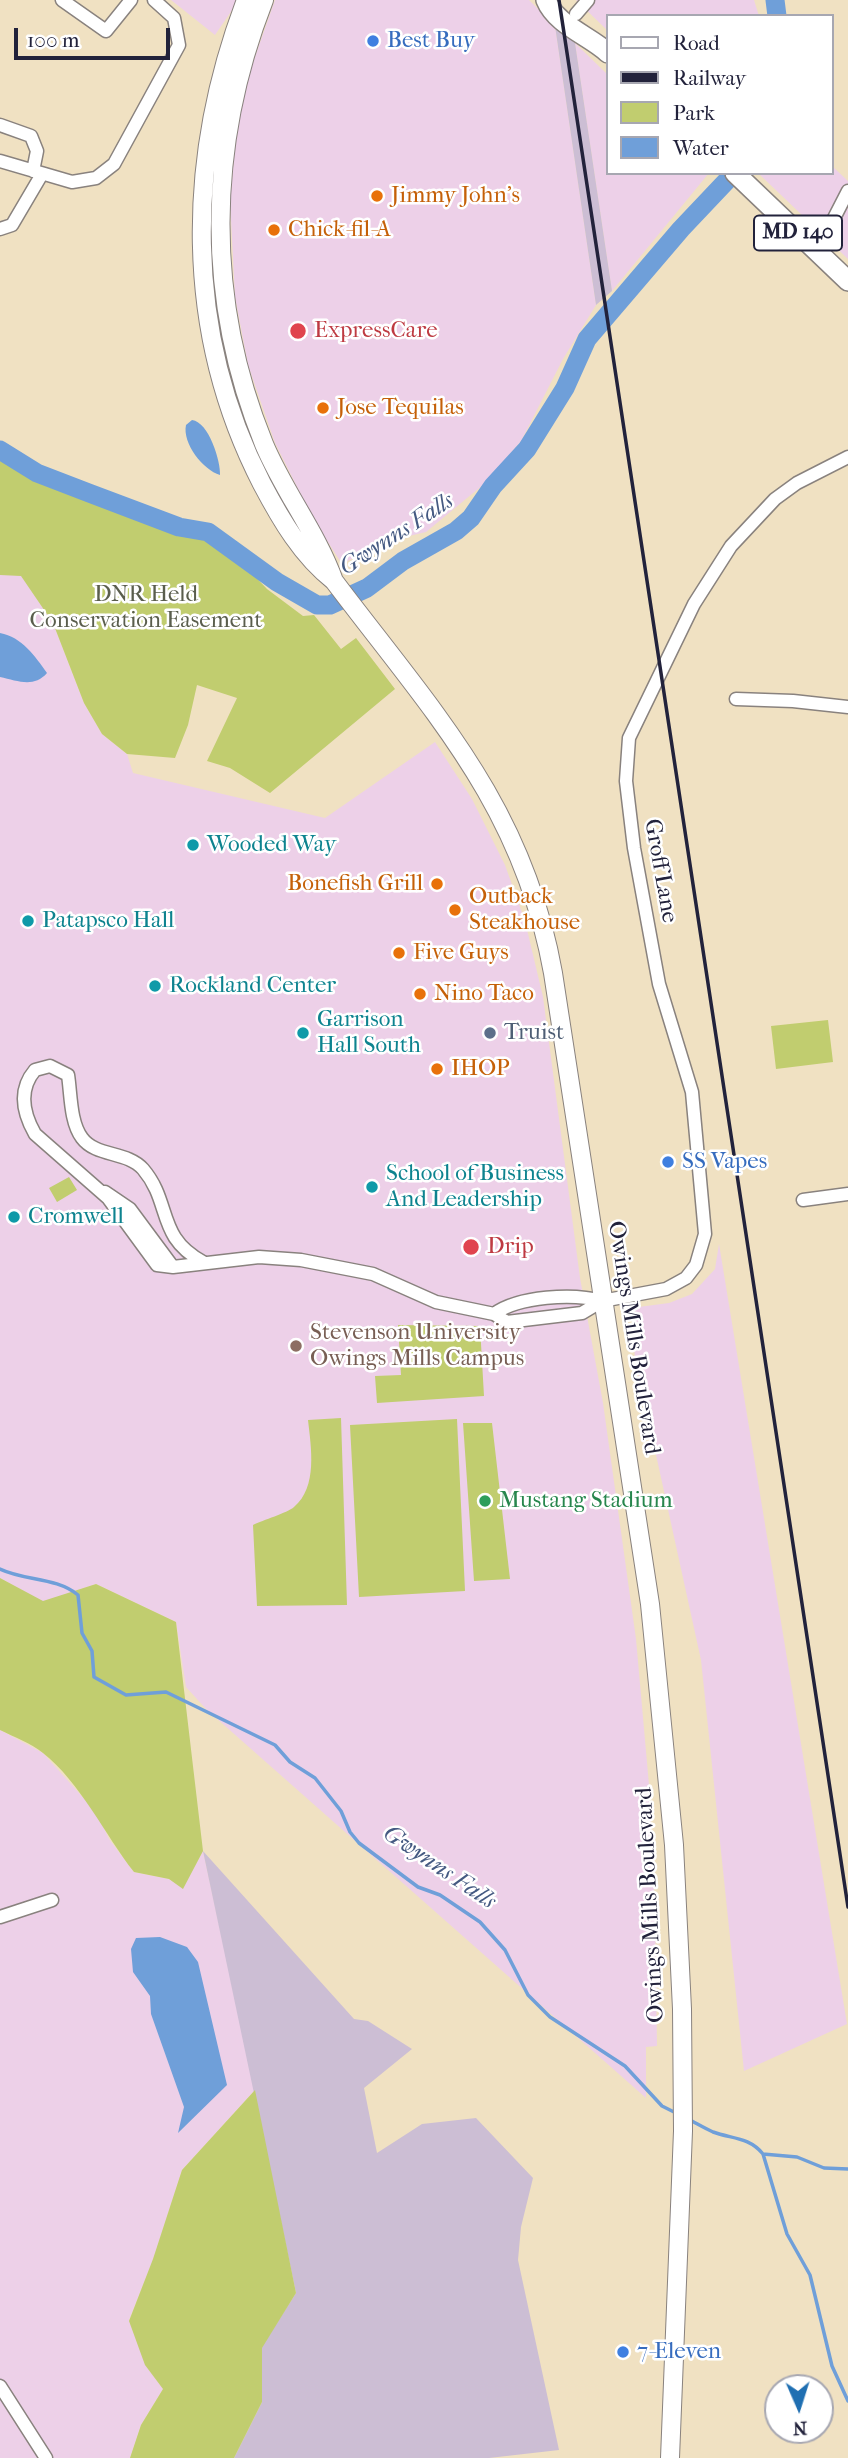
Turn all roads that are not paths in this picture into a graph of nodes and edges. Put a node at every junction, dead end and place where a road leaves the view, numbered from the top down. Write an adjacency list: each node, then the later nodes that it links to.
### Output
1 (62, 0): 2 (street)
2 (131, 0)
3 (154, 0): 12 (street)
4 (246, 0): 19 (main road, Owings Mills Boulevard)
5 (264, 0): 19 (main road, Owings Mills Boulevard)
6 (546, 0): 8 (main road)
7 (575, 5): 8 (main road)
8 (593, 39): 9 (main road)
9 (606, 51)
10 (0, 125): 12 (street)
11 (0, 161): 12 (street)
12 (38, 173): 15 (street)
13 (741, 179): 16 (main road, MD 140)
14 (848, 191): 16 (street)
15 (0, 229)
16 (812, 246): 17 (main road, MD 140)
17 (848, 281)
18 (848, 457): 25 (street, Groff Lane)
19 (334, 581): 25 (main road, Owings Mills Boulevard)
20 (736, 699): 21 (street)
21 (848, 707)
22 (848, 1194): 23 (street)
23 (803, 1200)
24 (203, 1262): 24 (street); 27 (street)
25 (602, 1301): 26 (street); 28 (street); 33 (main road, Owings Mills Boulevard)
26 (530, 1302): 27 (street); 28 (street)
27 (494, 1314): 28 (street)
28 (532, 1320)
29 (52, 1900): 30 (street)
30 (0, 1917)
31 (0, 2386): 32 (street)
32 (46, 2458)
33 (670, 2458)

